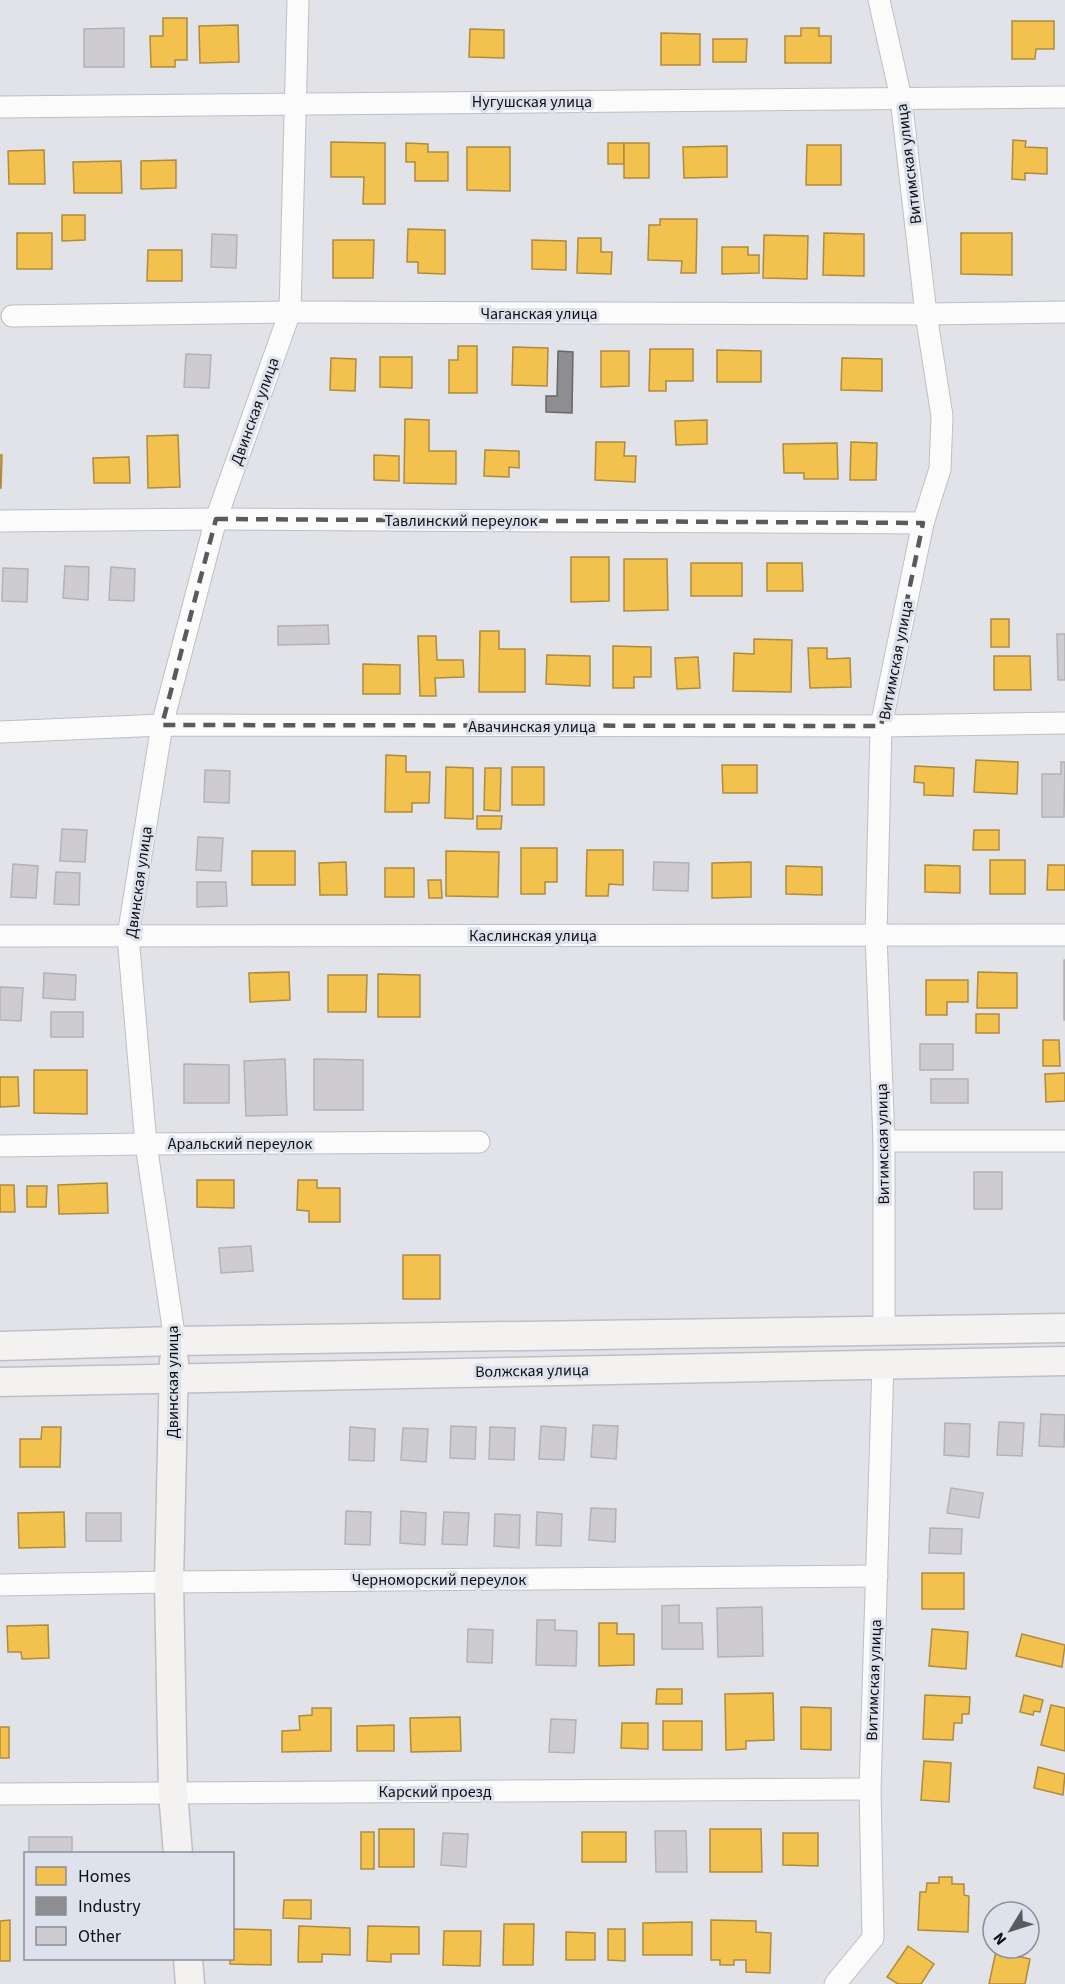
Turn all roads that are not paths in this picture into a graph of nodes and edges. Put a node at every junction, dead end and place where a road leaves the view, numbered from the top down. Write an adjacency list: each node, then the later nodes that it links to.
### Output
1 (298, 0): 5 (street, Двинская улица)
2 (879, 0): 4 (street, Витимская улица)
3 (1065, 96): 4 (street, Нугушская улица)
4 (901, 98): 5 (street, Нугушская улица); 9 (street, Витимская улица)
5 (294, 103): 6 (street, Нугушская улица); 7 (street, Двинская улица)
6 (0, 107)
7 (290, 312): 9 (street, Чаганская улица); 10 (street, Чаганская улица); 11 (street, Двинская улица)
8 (1065, 312): 9 (street, Чаганская улица)
9 (926, 314): 13 (street, Витимская улица)
10 (12, 316)
11 (216, 519): 12 (street, Тавлинский переулок); 13 (street, Тавлинский переулок); 15 (street, Двинская улица)
12 (0, 521)
13 (922, 523): 16 (street, Витимская улица)
14 (1065, 723): 16 (street, Авачинская улица)
15 (162, 725): 16 (street, Авачинская улица); 17 (street, Авачинская улица); 21 (street, Двинская улица)
16 (881, 726): 18 (street, Витимская улица)
17 (0, 732)
18 (876, 935): 19 (street, Каслинская улица); 21 (street, Каслинская улица); 22 (street, Витимская улица)
19 (1065, 935)
20 (0, 936): 21 (street, Каслинская улица)
21 (128, 936): 25 (street, Двинская улица)
22 (884, 1141): 23 (street); 28 (street, Витимская улица)
23 (1065, 1141)
24 (479, 1142): 25 (street, Аральский переулок)
25 (146, 1144): 26 (street, Аральский переулок); 29 (street, Двинская улица)
26 (0, 1146)
27 (1065, 1328): 28 (street)
28 (884, 1329): 29 (street)
29 (175, 1341): 30 (street); 33 (street, Двинская улица)
30 (0, 1346)
31 (1065, 1361): 32 (street, Волжская улица)
32 (883, 1363): 33 (street, Волжская улица); 35 (street, Витимская улица)
33 (173, 1378): 34 (street, Волжская улица); 36 (street, Двинская улица)
34 (0, 1382)
35 (877, 1576): 36 (street, Черноморский переулок); 38 (street, Витимская улица)
36 (169, 1582): 37 (street, Черноморский переулок); 39 (street, Двинская улица)
37 (0, 1585)
38 (870, 1789): 39 (street, Карский проезд); 44 (street, Витимская улица)
39 (173, 1792): 40 (street, Карский проезд); 41 (street, Двинская улица)
40 (0, 1794)
41 (178, 1852)
42 (188, 1960): 43 (street)
43 (190, 1984)
44 (835, 1984)

